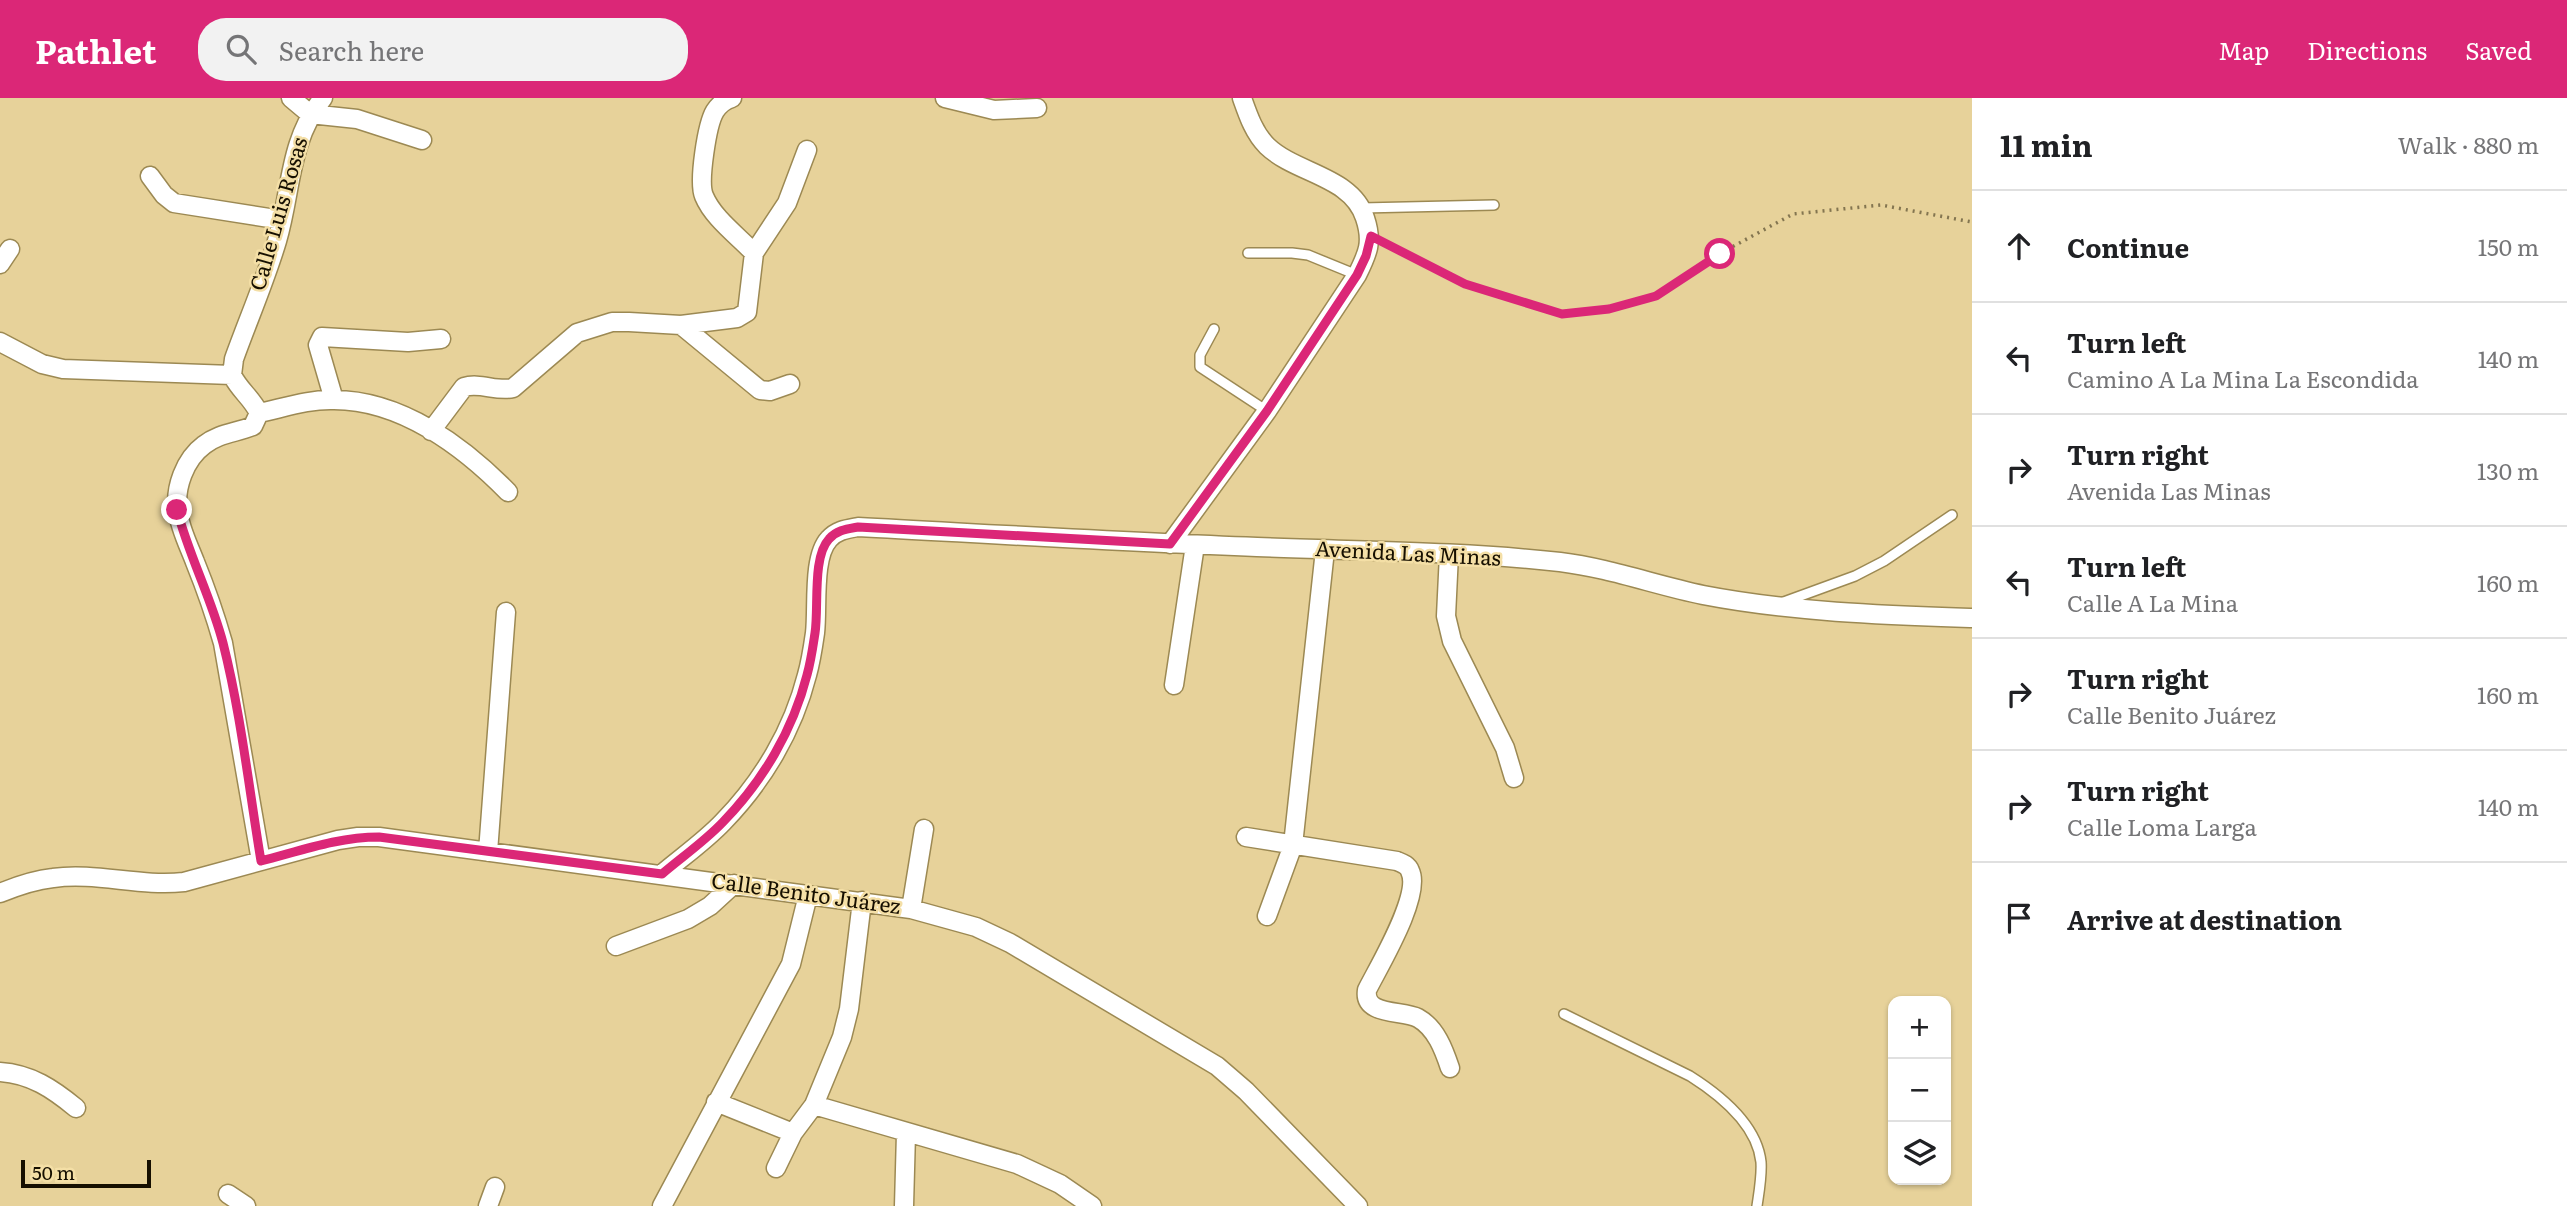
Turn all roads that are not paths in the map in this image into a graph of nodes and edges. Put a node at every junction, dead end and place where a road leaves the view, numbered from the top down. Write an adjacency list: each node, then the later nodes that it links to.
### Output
1 (291, 98): 7 (street)
2 (323, 98): 7 (street, Calle Luis Rosas)
3 (732, 98): 14 (street)
4 (944, 98): 6 (street)
5 (1242, 98): 12 (street)
6 (1037, 108)
7 (310, 114): 8 (street); 13 (street, Calle Luis Rosas)
8 (422, 140)
9 (807, 150): 14 (street)
10 (150, 176): 13 (street)
11 (1493, 205): 12 (lane)
12 (1362, 208): 16 (street)
13 (282, 220): 21 (street, Calle Luis Rosas)
14 (754, 253): 17 (street)
15 (1248, 253): 16 (lane)
16 (1357, 275): 24 (street)
17 (681, 325): 22 (street); 26 (street)
18 (1213, 329): 24 (lane)
19 (441, 339): 23 (street)
20 (0, 342): 21 (street)
21 (232, 375): 25 (street)
22 (790, 384)
23 (334, 400): 25 (street); 26 (street)
24 (1267, 411): 29 (street)
25 (259, 413): 42 (street)
26 (431, 431): 27 (street)
27 (508, 492)
28 (1952, 515): 33 (lane)
29 (1170, 544): 30 (street, Avenida Las Minas); 43 (street, Avenida Las Minas)
30 (1195, 545): 31 (street, Avenida Las Minas); 36 (street)
31 (1325, 550): 32 (street, Avenida Las Minas); 40 (street)
32 (1448, 554): 33 (street, Avenida Las Minas); 37 (street)
33 (1776, 605): 35 (street, Avenida Las Minas)
34 (506, 612): 41 (street)
35 (1972, 618)
36 (1174, 685)
37 (1514, 778)
38 (924, 829): 48 (street)
39 (1246, 837): 40 (street)
40 (1293, 845): 49 (street); 52 (street)
41 (488, 852): 42 (street, Calle Benito Juárez); 43 (street, Calle Benito Juárez)
42 (261, 861): 45 (street, Calle Benito Juárez)
43 (662, 874): 44 (street, Calle Benito Juárez)
44 (734, 884): 46 (street, Calle Benito Juárez); 50 (street)
45 (0, 893)
46 (808, 895): 47 (street, Calle Benito Juárez); 54 (street)
47 (862, 901): 48 (street, Calle Benito Juárez); 55 (street)
48 (911, 909): 67 (street, Calle Benito Juárez)
49 (1267, 916)
50 (616, 946)
51 (1564, 1014): 68 (lane)
52 (1450, 1068)
53 (0, 1072): 56 (street)
54 (716, 1102): 57 (street); 64 (street)
55 (814, 1105): 57 (street); 58 (street)
56 (76, 1108)
57 (793, 1133): 59 (street)
58 (906, 1133): 65 (street); 66 (street)
59 (776, 1168)
60 (495, 1187): 63 (street)
61 (228, 1194): 62 (street)
62 (246, 1206)
63 (488, 1206)
64 (662, 1206)
65 (904, 1206)
66 (1092, 1206)
67 (1358, 1206)
68 (1757, 1206)

